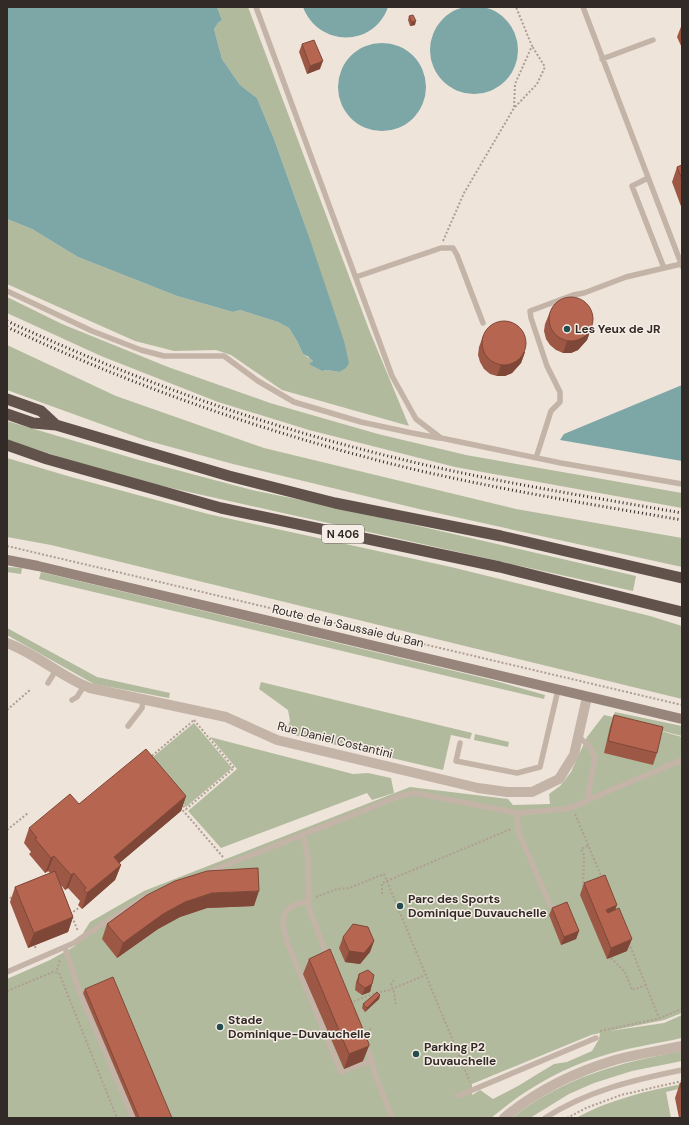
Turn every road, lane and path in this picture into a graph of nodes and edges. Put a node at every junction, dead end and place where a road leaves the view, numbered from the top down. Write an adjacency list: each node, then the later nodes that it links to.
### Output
1 (256, 7): 12 (lane)
2 (516, 7): 5 (path)
3 (583, 7): 6 (lane)
4 (653, 40): 6 (lane)
5 (532, 46): 7 (path); 7 (path)
6 (602, 59): 8 (lane)
7 (514, 108): 9 (path)
8 (648, 178): 10 (lane); 11 (lane)
9 (441, 248): 12 (lane); 14 (lane)
10 (682, 265): 11 (lane)
11 (664, 268): 20 (lane)
12 (356, 277): 18 (lane)
13 (7, 291): 18 (lane)
14 (483, 323)
15 (7, 399): 17 (highway)
16 (7, 414): 17 (highway, N 406)
17 (56, 425): 24 (highway, N 406)
18 (441, 438): 20 (lane)
19 (7, 445): 25 (highway, N 406)
20 (536, 458): 21 (lane)
21 (682, 484)
22 (7, 546): 35 (path)
23 (7, 560): 31 (main road, Route de la Saussaie du Ban)
24 (682, 578)
25 (682, 612)
26 (7, 643): 27 (street, Rue Daniel Costantini)
27 (56, 670): 28 (lane); 29 (street, Rue Daniel Costantini)
28 (48, 683)
29 (84, 686): 33 (street, Rue Daniel Costantini); 34 (lane)
30 (30, 690): 36 (path)
31 (558, 690): 32 (main road, Route de la Saussaie du Ban); 40 (lane)
32 (587, 697): 37 (main road, Route de la Saussaie du Ban); 39 (street, Rue Daniel Costantini)
33 (143, 699): 38 (lane); 39 (street, Rue Daniel Costantini)
34 (72, 700)
35 (682, 705)
36 (7, 710)
37 (682, 719)
38 (128, 726)
39 (578, 736): 44 (lane)
40 (460, 743)
41 (682, 760): 44 (lane)
42 (146, 761): 42 (path)
43 (172, 798): 52 (path)
44 (590, 799): 46 (lane)
45 (28, 813): 48 (path)
46 (517, 813): 50 (lane); 63 (lane)
47 (576, 817): 51 (path)
48 (7, 830)
49 (508, 830): 54 (path)
50 (302, 834): 52 (lane); 60 (lane)
51 (589, 845): 55 (path); 57 (path)
52 (228, 864): 53 (lane)
53 (199, 876)
54 (387, 880): 58 (path); 60 (path); 73 (path)
55 (603, 880)
56 (155, 892): 67 (lane)
57 (583, 893)
58 (382, 894)
59 (7, 898): 61 (path)
60 (308, 899): 71 (lane); 87 (lane)
61 (15, 900)
62 (80, 907): 65 (path)
63 (551, 907)
64 (68, 908): 65 (path)
65 (70, 914): 66 (path); 67 (path)
66 (66, 916)
67 (81, 938): 69 (lane)
68 (626, 939): 75 (path)
69 (65, 948): 72 (lane); 93 (lane)
70 (611, 958): 75 (path)
71 (331, 964)
72 (7, 972)
73 (426, 975): 76 (path); 90 (path)
74 (394, 980): 76 (path)
75 (646, 985): 81 (path)
76 (392, 989): 78 (path); 79 (path)
77 (7, 991): 92 (path)
78 (348, 1004)
79 (396, 1006)
80 (682, 1008): 81 (path)
81 (659, 1018): 83 (path)
82 (373, 1028): 84 (path)
83 (597, 1032)
84 (361, 1034): 87 (lane)
85 (596, 1038): 91 (lane)
86 (682, 1046): 95 (street)
87 (372, 1061): 94 (lane)
88 (682, 1070): 96 (lane)
89 (682, 1081): 97 (path)
90 (470, 1082)
91 (458, 1096)
92 (117, 1118)
93 (133, 1118)
94 (392, 1118)
95 (504, 1118)
96 (545, 1118)
97 (567, 1118)

